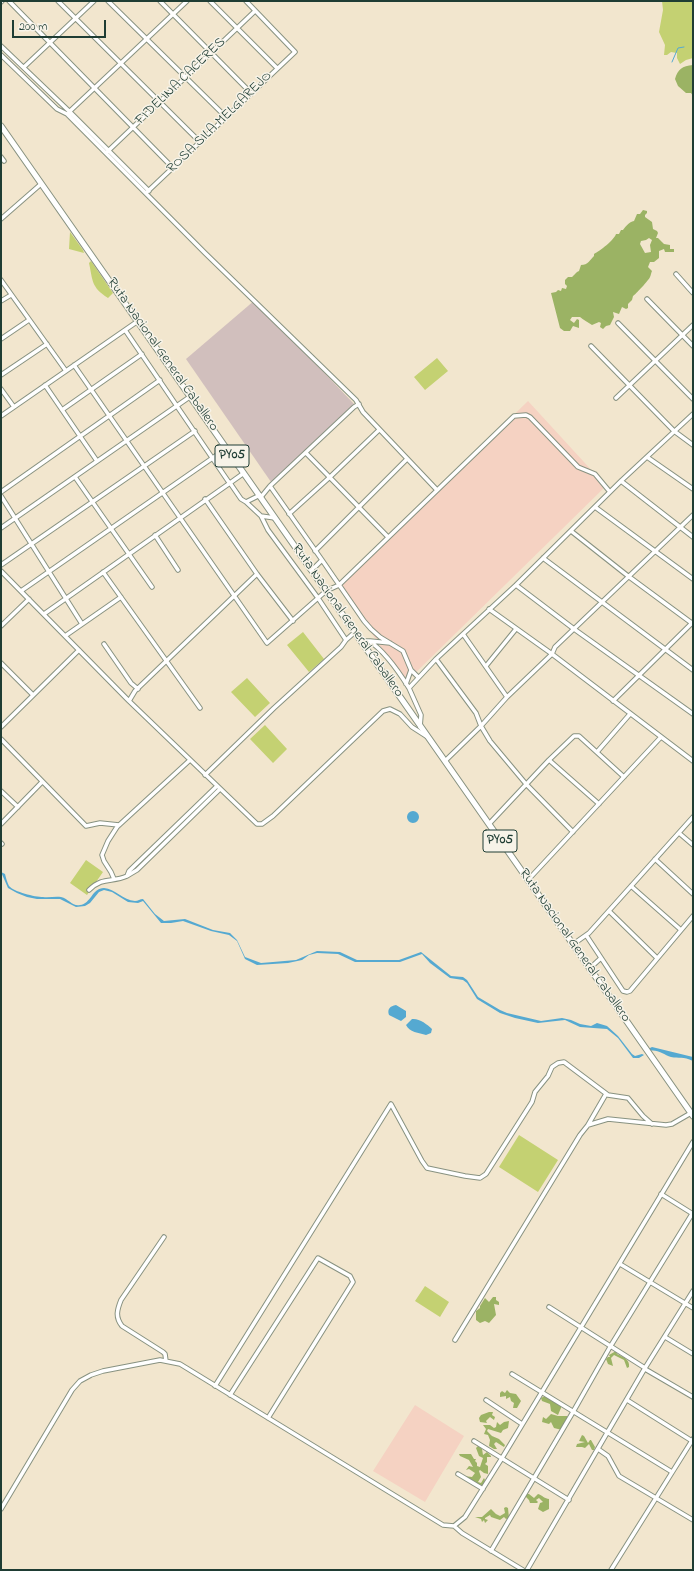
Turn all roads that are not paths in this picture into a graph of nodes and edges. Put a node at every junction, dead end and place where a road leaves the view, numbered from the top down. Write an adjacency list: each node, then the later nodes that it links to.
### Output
1 (9, 1): 14 (street)
2 (58, 1): 11 (street)
3 (94, 1): 11 (street)
4 (108, 1): 13 (street)
5 (160, 1): 10 (street)
6 (186, 1): 10 (street)
7 (210, 1): 12 (street)
8 (246, 1): 9 (street)
9 (255, 11): 12 (street, FIDELINA CACERES); 20 (street, ROSA SILA MELGAREJO)
10 (173, 14): 13 (street); 16 (street)
11 (75, 18): 14 (street); 18 (street)
12 (237, 28): 16 (street, FIDELINA CACERES); 20 (street)
13 (147, 39): 18 (street); 21 (street)
14 (50, 43): 19 (street); 22 (street)
15 (1, 46): 19 (street)
16 (211, 53): 21 (street, FIDELINA CACERES); 23 (street)
17 (1, 55): 25 (street)
18 (120, 63): 22 (street); 24 (street)
19 (24, 67): 25 (street)
20 (277, 68): 23 (street, ROSA SILA MELGAREJO)
21 (186, 77): 24 (street, FIDELINA CACERES); 26 (street)
22 (94, 88): 25 (street); 28 (street)
23 (251, 93): 26 (street, ROSA SILA MELGAREJO)
24 (160, 102): 28 (street, FIDELINA CACERES); 29 (street)
25 (68, 113): 30 (street)
26 (226, 117): 29 (street, ROSA SILA MELGAREJO)
27 (1, 126): 34 (highway, Ruta Nacional General Caballero / PY05)
28 (133, 127): 30 (street, FIDELINA CACERES); 33 (street)
29 (200, 142): 33 (street, ROSA SILA MELGAREJO)
30 (107, 152): 35 (street)
31 (1, 157): 32 (street)
32 (4, 161)
33 (173, 168): 35 (street, ROSA SILA MELGAREJO)
34 (41, 184): 36 (street); 44 (highway, Ruta Nacional General Caballero / PY05)
35 (147, 192): 66 (street)
36 (1, 219)
37 (676, 274): 39 (street)
38 (1, 280): 40 (street)
39 (693, 293)
40 (11, 295): 42 (street); 43 (street)
41 (647, 299): 48 (street)
42 (1, 301)
43 (29, 320): 49 (street); 50 (street)
44 (138, 321): 47 (street); 63 (highway, Ruta Nacional General Caballero / PY05)
45 (618, 323): 54 (street)
46 (693, 325): 48 (street)
47 (125, 330): 53 (street); 55 (street)
48 (682, 335): 52 (street); 54 (street)
49 (1, 339)
50 (47, 344): 56 (street); 57 (street)
51 (591, 346): 59 (street)
52 (693, 346)
53 (142, 354): 58 (street); 62 (street)
54 (655, 361): 59 (street); 65 (street)
55 (74, 365): 56 (street); 62 (street)
56 (66, 371): 60 (street)
57 (1, 375)
58 (160, 380): 67 (street); 71 (street)
59 (629, 385): 64 (street); 75 (street)
60 (45, 386): 68 (street); 69 (street)
61 (1, 388): 68 (street)
62 (91, 390): 69 (street); 71 (street)
63 (191, 396): 67 (street); 79 (highway, Ruta Nacional General Caballero / PY05)
64 (616, 398)
65 (693, 399)
66 (359, 404): 73 (street); 80 (street)
67 (177, 406): 74 (street); 77 (street)
68 (14, 407): 72 (street)
69 (62, 410): 76 (street)
70 (693, 414): 75 (street)
71 (109, 415): 76 (street); 77 (street)
72 (1, 416)
73 (379, 430): 83 (street); 88 (street)
74 (195, 431): 82 (street); 85 (street)
75 (674, 431): 78 (street); 81 (street)
76 (80, 436): 84 (street); 94 (street)
77 (127, 440): 84 (street); 85 (street)
78 (693, 445)
79 (226, 448): 82 (street); 86 (highway, Ruta Nacional General Caballero / PY05)
80 (306, 453): 88 (street); 91 (street)
81 (647, 457): 89 (street); 92 (street)
82 (212, 458): 90 (street); 95 (street)
83 (407, 459): 93 (street); 103 (street)
84 (97, 461): 87 (street)
85 (145, 466): 95 (street); 100 (street)
86 (244, 473): 90 (street); 98 (highway, Ruta Nacional General Caballero / PY05)
87 (75, 476): 100 (street); 108 (street)
88 (330, 477): 103 (street); 104 (street)
89 (621, 481): 96 (street); 110 (street)
90 (230, 483): 99 (street); 101 (street)
91 (270, 486): 98 (street); 104 (street)
92 (693, 489)
93 (437, 490): 96 (street); 115 (street)
94 (1, 492)
95 (163, 492): 107 (street); 112 (street)
96 (610, 492): 102 (street)
97 (1, 496): 108 (street)
98 (260, 496): 101 (street); 109 (highway, Ruta Nacional General Caballero / PY05)
99 (205, 499): 107 (street); 129 (street)
100 (93, 502): 112 (street); 117 (street)
101 (246, 502): 106 (street)
102 (595, 507): 113 (street); 119 (street)
103 (358, 508): 115 (street); 118 (street)
104 (289, 514): 118 (street)
105 (693, 515): 110 (street)
106 (261, 516): 109 (street); 139 (street)
107 (180, 517): 114 (street); 137 (street)
108 (15, 518): 111 (street); 117 (street)
109 (276, 519): 124 (highway, Ruta Nacional General Caballero / PY05)
110 (680, 527): 116 (street); 119 (street)
111 (1, 528)
112 (111, 528): 120 (street); 127 (street)
113 (571, 531): 121 (street); 130 (street)
114 (155, 535): 120 (street); 125 (street)
115 (388, 537): 132 (street)
116 (693, 537)
117 (31, 544): 123 (street); 127 (street)
118 (315, 551): 122 (street)
119 (655, 551): 130 (street); 131 (street)
120 (128, 554): 128 (street); 134 (street)
121 (543, 558): 133 (street); 142 (street)
122 (322, 560): 124 (street); 132 (street)
123 (1, 565)
124 (310, 569): 136 (highway, Ruta Nacional General Caballero / PY05)
125 (178, 570)
126 (1, 571): 135 (street)
127 (48, 572): 135 (street); 141 (street)
128 (103, 572): 138 (street); 141 (street)
129 (257, 574): 137 (street); 145 (street)
130 (628, 576): 142 (street); 146 (street)
131 (693, 579)
132 (339, 585): 136 (street); 157 (street)
133 (516, 585): 143 (street); 150 (street)
134 (152, 587)
135 (21, 591): 140 (street)
136 (326, 591): 139 (street); 151 (highway, Ruta Nacional General Caballero / PY05)
137 (234, 596): 145 (street); 163 (street)
138 (121, 597): 147 (street); 163 (street)
139 (318, 598): 145 (street); 154 (street)
140 (28, 599): 144 (street); 148 (street)
141 (65, 599): 144 (street); 147 (street)
142 (602, 602): 150 (street); 159 (street)
143 (489, 609): 149 (street); 152 (street)
144 (44, 614): 153 (street)
145 (293, 620)
146 (693, 623): 159 (street)
147 (82, 624): 153 (street)
148 (1, 626)
149 (516, 629): 161 (street); 165 (street)
150 (574, 629): 161 (street); 168 (street)
151 (355, 632): 154 (street); 155 (highway, Ruta Nacional General Caballero / PY05)
152 (463, 634): 162 (street); 165 (street)
153 (65, 636): 160 (street)
154 (346, 640): 191 (street)
155 (361, 641): 156 (street); 182 (highway, Ruta Nacional General Caballero / PY05)
156 (369, 641): 157 (street); 170 (street)
157 (391, 643): 166 (street)
158 (104, 644): 172 (street)
159 (664, 649): 167 (street); 168 (street)
160 (79, 650): 173 (street); 175 (street)
161 (552, 654): 174 (street); 176 (street)
162 (436, 659): 169 (street); 180 (street)
163 (166, 662): 172 (street); 177 (street)
164 (1, 663): 173 (street)
165 (486, 666): 174 (street)
166 (411, 670): 169 (street); 170 (street)
167 (693, 670)
168 (639, 675): 176 (street); 179 (street)
169 (418, 677): 171 (street)
170 (406, 684): 171 (street)
171 (409, 688): 182 (street)
172 (138, 689): 175 (street)
173 (33, 695): 181 (street)
174 (507, 697): 180 (street)
175 (129, 701): 187 (street)
176 (613, 701): 178 (street)
177 (200, 708)
178 (630, 714): 184 (street); 186 (street)
179 (693, 714)
180 (481, 726): 189 (street); 194 (street)
181 (1, 727)
182 (420, 727): 183 (highway, Ruta Nacional General Caballero / PY05)
183 (428, 737): 189 (highway, Ruta Nacional General Caballero / PY05); 195 (street)
184 (661, 737): 190 (street); 192 (street)
185 (1, 739): 193 (street)
186 (597, 752): 188 (street); 192 (street)
187 (190, 760): 191 (street); 202 (street)
188 (549, 760): 194 (street); 197 (street)
189 (445, 761): 201 (highway, Ruta Nacional General Caballero / PY05)
190 (693, 761)
191 (205, 775): 195 (street)
192 (624, 777): 197 (street)
193 (42, 782): 198 (street); 202 (street)
194 (526, 784): 201 (street); 203 (street)
195 (218, 787): 207 (street)
196 (1, 791): 198 (street)
197 (599, 804): 203 (street)
198 (18, 807): 200 (street)
199 (693, 816): 204 (street)
200 (1, 824)
201 (488, 824): 208 (highway, Ruta Nacional General Caballero / PY05)
202 (120, 825): 207 (street)
203 (573, 832): 208 (street)
204 (679, 833): 205 (street); 206 (street)
205 (693, 845)
206 (655, 859): 209 (street); 211 (street)
207 (114, 879): 210 (street)
208 (528, 880): 216 (highway, Ruta Nacional General Caballero / PY05)
209 (631, 886): 212 (street); 214 (street)
210 (89, 890)
211 (693, 894)
212 (609, 911): 215 (street); 218 (street)
213 (693, 916): 214 (street)
214 (681, 930): 218 (street)
215 (586, 935): 216 (street); 217 (street)
216 (572, 945): 219 (highway, Ruta Nacional General Caballero / PY05)
217 (601, 958): 218 (street); 219 (street)
218 (657, 958)
219 (589, 969): 221 (highway, Ruta Nacional General Caballero / PY05)
220 (606, 1094): 222 (street); 223 (street); 242 (street)
221 (692, 1115): 222 (street)
222 (652, 1124): 223 (street)
223 (588, 1125): 236 (street)
224 (693, 1142): 225 (street)
225 (661, 1194): 226 (street); 228 (street)
226 (692, 1214): 229 (street)
227 (164, 1237): 239 (street)
228 (620, 1264): 229 (street); 234 (street)
229 (651, 1282): 231 (street); 237 (street)
230 (693, 1291): 231 (street)
231 (686, 1303): 233 (street); 235 (street)
232 (549, 1307): 234 (street)
233 (693, 1308)
234 (580, 1327): 237 (street); 243 (street)
235 (666, 1337): 238 (street); 240 (street)
236 (456, 1340)
237 (610, 1347): 240 (street); 248 (street)
238 (693, 1354)
239 (166, 1361): 242 (street); 262 (street)
240 (645, 1369): 245 (street); 247 (street)
241 (512, 1374): 243 (street)
242 (215, 1386): 244 (street)
243 (541, 1393): 248 (street); 250 (street)
244 (230, 1395): 249 (street); 249 (street)
245 (693, 1397)
246 (486, 1400): 250 (street)
247 (627, 1400): 251 (street); 252 (street)
248 (573, 1412): 251 (street); 258 (street)
249 (268, 1418): 264 (street)
250 (522, 1424): 255 (street)
251 (608, 1433): 254 (street); 256 (street)
252 (692, 1440): 256 (street)
253 (474, 1441): 255 (street)
254 (598, 1449): 260 (street); 261 (street)
255 (502, 1458): 258 (street); 259 (street)
256 (672, 1472): 260 (street)
257 (458, 1474): 259 (street)
258 (534, 1478): 261 (street); 265 (street)
259 (483, 1489): 264 (street)
260 (656, 1498): 263 (street); 268 (street)
261 (569, 1500): 267 (street)
262 (1, 1509)
263 (693, 1520)
264 (454, 1526): 265 (street)
265 (491, 1551): 266 (street)
266 (523, 1570)
267 (527, 1570)
268 (610, 1570)

